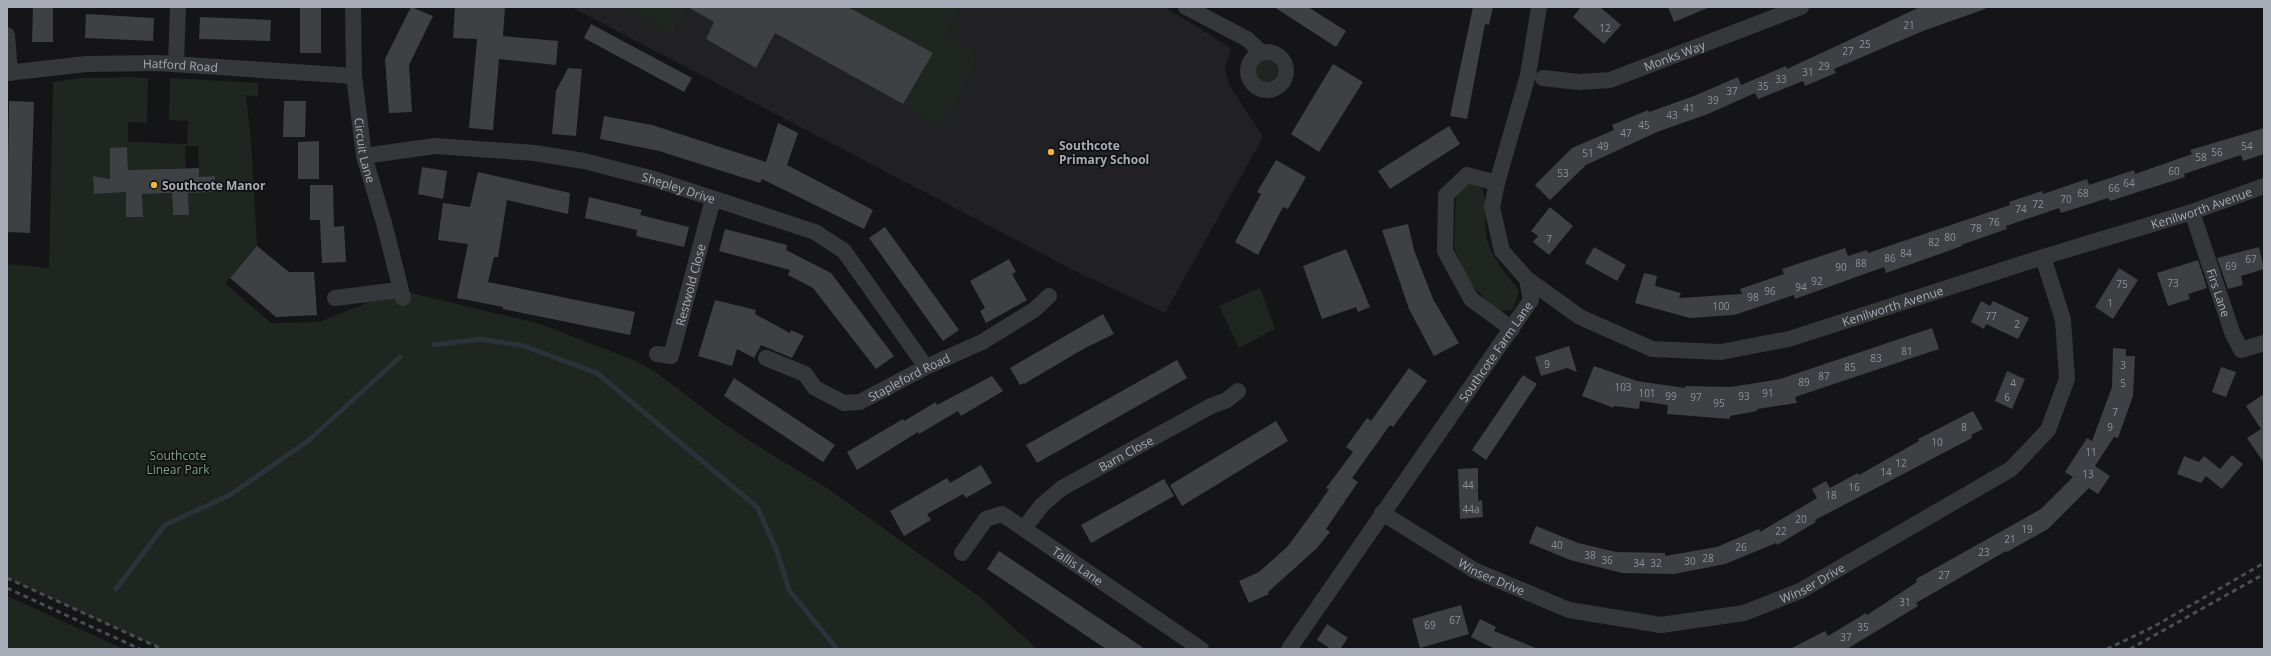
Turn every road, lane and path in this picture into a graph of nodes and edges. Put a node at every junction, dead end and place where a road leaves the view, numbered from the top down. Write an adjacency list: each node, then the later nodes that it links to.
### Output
1 (178, 7): 8 (street)
2 (353, 7): 10 (street, Circuit Lane)
3 (1186, 7): 7 (street)
4 (1539, 7): 13 (street)
5 (1801, 7): 11 (street, Monks Way)
6 (7, 35): 9 (street)
7 (1261, 52)
8 (176, 64): 9 (street, Hatford Road); 10 (street, Hatford Road)
9 (8, 73)
10 (354, 76): 12 (street, Circuit Lane)
11 (1543, 78)
12 (364, 156): 15 (street, Shepley Drive); 20 (street, Circuit Lane)
13 (1497, 184): 18 (street); 21 (street)
14 (2264, 186): 16 (street, Kenilworth Avenue)
15 (712, 199): 23 (street, Restwold Close); 25 (street, Shepley Drive)
16 (2192, 212): 17 (street, Kenilworth Avenue); 22 (street, Firs Lane)
17 (2044, 257): 18 (street, Kenilworth Avenue); 27 (street, Winser Drive)
18 (1527, 279): 21 (street, Southcote Farm Lane)
19 (1049, 296): 25 (street, Stapleford Road)
20 (335, 298)
21 (1512, 329): 27 (street, Southcote Farm Lane)
22 (2264, 343)
23 (657, 354)
24 (766, 358): 25 (street, Stapleford Road)
25 (926, 367)
26 (1238, 391): 28 (street, Barn Close)
27 (1382, 513): 31 (street, Southcote Farm Lane)
28 (1024, 528): 29 (street, Tallis Lane); 30 (street, Tallis Lane)
29 (962, 553)
30 (1201, 649)
31 (1289, 649)

